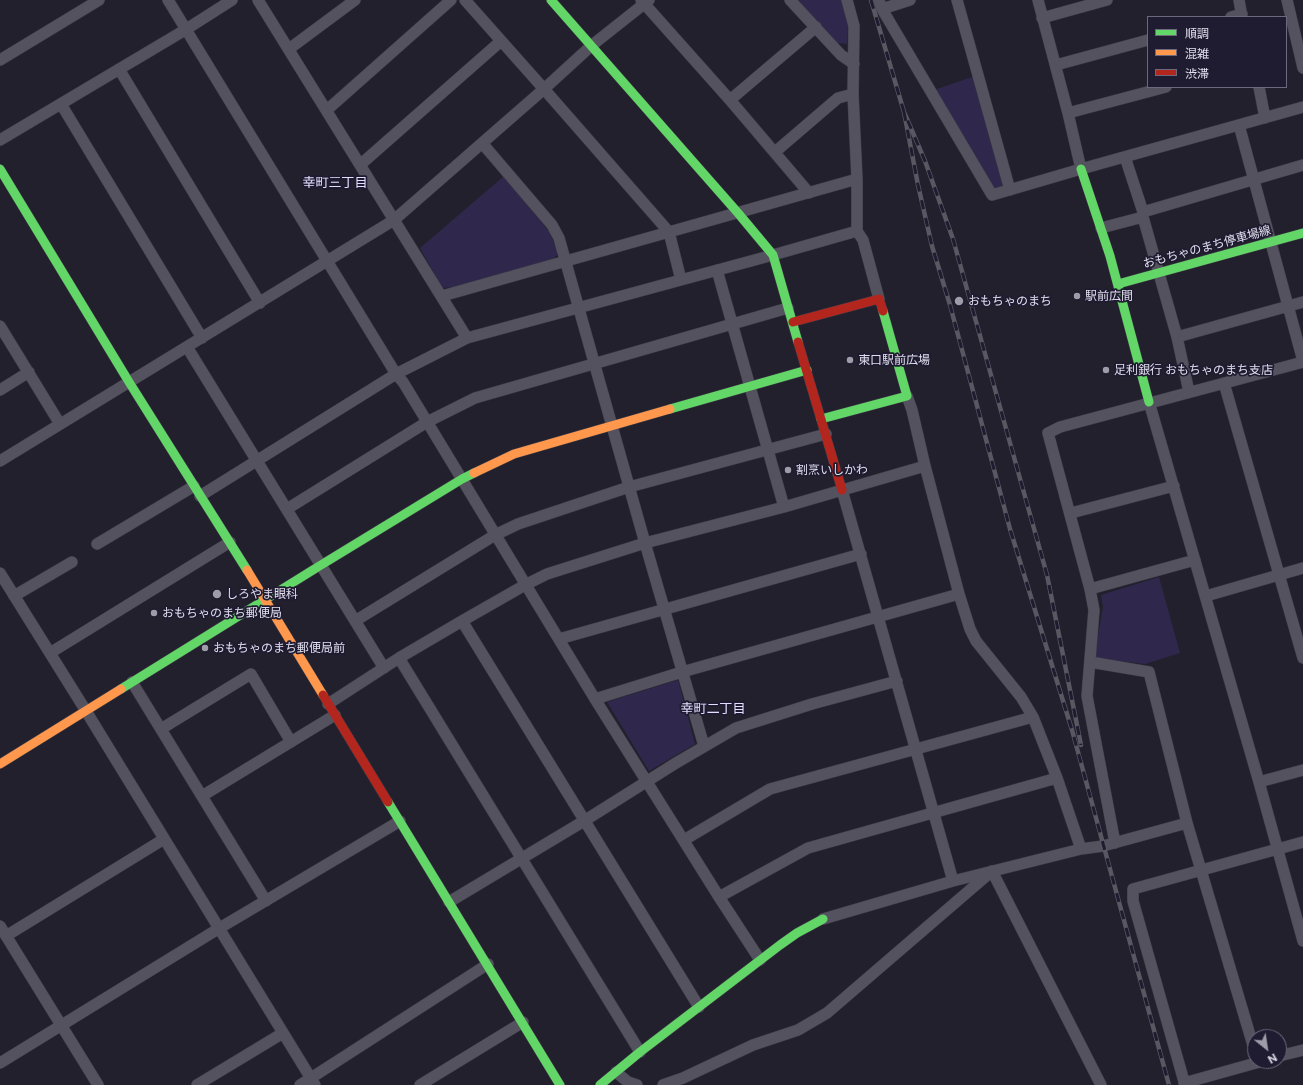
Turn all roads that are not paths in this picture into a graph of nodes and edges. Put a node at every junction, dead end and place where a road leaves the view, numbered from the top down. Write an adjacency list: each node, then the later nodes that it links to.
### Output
1 (99, 0): 27 (street)
2 (168, 0): 22 (street)
3 (232, 0): 22 (street)
4 (258, 0): 26 (street)
5 (354, 0): 26 (street)
6 (451, 0): 39 (street)
7 (465, 0): 24 (street)
8 (551, 0): 25 (street)
9 (790, 0): 21 (street)
10 (847, 0): 28 (street)
11 (910, 0): 18 (street)
12 (957, 0): 53 (street)
13 (1038, 0): 20 (street)
14 (1107, 0): 20 (street)
15 (1239, 0): 19 (street)
16 (1287, 0): 30 (street)
17 (645, 1): 25 (street); 36 (street)
18 (880, 4): 53 (street)
19 (1238, 16)
20 (1042, 18): 29 (street)
21 (816, 27): 28 (street); 36 (street)
22 (186, 30): 31 (street); 64 (street)
23 (1147, 40): 29 (street)
24 (502, 41): 34 (street); 47 (street)
25 (591, 46): 34 (street); 55 (street)
26 (289, 50): 39 (street)
27 (0, 60)
28 (854, 64): 35 (street)
29 (1056, 65): 40 (street)
30 (1303, 68)
31 (119, 69): 37 (street); 73 (street)
32 (1162, 88): 40 (street)
33 (1259, 88): 41 (street)
34 (544, 89): 44 (street); 60 (street)
35 (853, 94): 45 (street); 52 (street)
36 (730, 100): 45 (street)
37 (61, 104): 43 (street); 81 (street)
38 (1303, 108): 41 (street)
39 (327, 110): 47 (street)
40 (1068, 113): 49 (street)
41 (1265, 118): 42 (street)
42 (1238, 125): 46 (street); 51 (street)
43 (0, 140)
44 (482, 143): 57 (street); 65 (street)
45 (775, 152): 54 (street)
46 (1125, 158): 49 (street); 56 (street)
47 (360, 165): 57 (street)
48 (1303, 165): 51 (street)
49 (1082, 169): 53 (street); 58 (street)
50 (1, 174): 89 (street)
51 (1253, 178): 56 (street); 62 (street)
52 (857, 179): 54 (street); 59 (street)
53 (1010, 190)
54 (809, 193): 55 (street)
55 (738, 213): 60 (street); 63 (street)
56 (1143, 215): 58 (street); 67 (street)
57 (394, 220): 64 (street); 70 (street)
58 (1101, 228): 69 (street)
59 (857, 231): 63 (street); 71 (street)
60 (669, 232): 65 (street); 68 (street)
61 (1303, 233): 62 (street, おもちゃのまち停車場線)
62 (1271, 243): 67 (street, おもちゃのまち停車場線); 74 (street)
63 (773, 255): 66 (street); 76 (street)
64 (327, 261): 73 (street); 88 (street)
65 (566, 261): 70 (street); 75 (street)
66 (717, 270): 68 (street); 78 (street)
67 (1158, 273): 69 (street, おもちゃのまち停車場線); 80 (street)
68 (681, 280): 75 (street)
69 (1118, 284): 95 (street)
70 (442, 296): 82 (street)
71 (878, 299): 77 (street); 94 (street)
72 (1303, 302): 74 (street)
73 (260, 303): 81 (street)
74 (1288, 306): 80 (street); 84 (street)
75 (579, 307): 82 (street); 85 (street)
76 (788, 308): 77 (street); 78 (street)
77 (793, 322): 86 (street)
78 (732, 324): 85 (street); 91 (street)
79 (0, 326): 87 (street)
80 (1177, 337): 93 (street)
81 (202, 338): 83 (street)
82 (468, 338): 88 (street)
83 (187, 347): 89 (street); 103 (street)
84 (1303, 362): 90 (street)
85 (595, 363): 97 (street); 99 (street)
86 (807, 370): 91 (street); 96 (street)
87 (28, 372): 92 (street); 98 (street)
88 (396, 374): 97 (street); 103 (street)
89 (129, 382): 98 (street); 106 (street)
90 (1224, 383): 93 (street); 124 (street)
91 (750, 387): 99 (street); 101 (street)
92 (0, 390)
93 (1189, 392): 95 (street)
94 (907, 396): 96 (street); 104 (street)
95 (1149, 402): 107 (street); 113 (street)
96 (821, 419): 100 (street)
97 (427, 422): 105 (street); 112 (street)
98 (60, 424): 102 (street)
99 (612, 427): 105 (street); 108 (street)
100 (826, 434): 101 (street); 109 (street)
101 (768, 450): 108 (street); 111 (street)
102 (0, 461)
103 (257, 461): 110 (street); 112 (street)
104 (925, 466): 109 (street); 127 (street)
105 (462, 479): 114 (street); 121 (street)
106 (194, 486): 110 (street); 117 (street)
107 (1174, 486): 113 (street); 119 (street)
108 (629, 487): 114 (street); 116 (street)
109 (842, 490): 111 (street); 118 (street)
110 (200, 496): 115 (street)
111 (784, 507): 116 (street)
112 (287, 509): 121 (street)
113 (1071, 513): 126 (street)
114 (495, 535): 125 (street); 134 (street)
115 (230, 542): 130 (street); 136 (street)
116 (645, 543): 125 (street); 131 (street)
117 (97, 544)
118 (861, 554): 131 (street); 132 (street)
119 (1195, 560): 126 (street); 129 (street)
120 (72, 562): 128 (street)
121 (320, 565): 130 (street); 134 (street)
122 (1303, 568): 124 (street)
123 (0, 573): 128 (street)
124 (1279, 575): 129 (street); 138 (street)
125 (525, 585): 133 (street); 135 (street)
126 (1090, 588): 139 (street)
127 (959, 594): 132 (street); 148 (street)
128 (14, 596): 136 (street)
129 (1206, 596): 157 (street)
130 (264, 600): 143 (street); 145 (street)
131 (664, 609): 135 (street); 141 (street)
132 (879, 617): 141 (street); 142 (street)
133 (462, 620): 137 (street); 161 (street)
134 (355, 621): 140 (street)
135 (559, 639): 144 (street)
136 (50, 653): 146 (street)
137 (399, 658): 140 (street); 169 (street)
138 (1303, 658)
139 (1090, 662): 162 (street); 166 (street)
140 (384, 668): 145 (street)
141 (682, 672): 144 (street); 151 (street)
142 (897, 681): 151 (street); 152 (street)
143 (132, 682): 146 (street); 149 (street)
144 (596, 699): 156 (street)
145 (328, 704): 147 (street)
146 (86, 710): 153 (street); 163 (street)
147 (335, 715): 150 (street); 160 (street)
148 (1033, 717): 152 (street); 155 (street)
149 (161, 729): 150 (street); 158 (street)
150 (292, 742): 158 (street)
151 (704, 746): 156 (street)
152 (916, 749): 159 (street); 164 (street)
153 (0, 764)
154 (1303, 770): 157 (street)
155 (1057, 778): 159 (street); 167 (street)
156 (647, 782): 161 (street); 164 (street)
157 (1259, 782): 168 (street)
158 (202, 796): 174 (street)
159 (934, 813): 172 (street); 173 (street)
160 (400, 821): 174 (street); 175 (street)
161 (584, 821): 169 (street); 184 (street)
162 (1188, 823): 166 (street); 171 (street)
163 (164, 839): 179 (street); 180 (street)
164 (684, 840): 173 (street)
165 (1303, 842): 168 (street)
166 (1115, 843): 167 (street)
167 (1082, 849): 170 (street)
168 (1278, 849): 171 (street); 176 (street)
169 (522, 858): 175 (street); 190 (street)
170 (992, 871): 172 (street); 204 (street); 205 (street)
171 (1201, 871): 187 (street); 196 (street)
172 (953, 881): 177 (street)
173 (719, 897): 182 (street)
174 (266, 901): 179 (street)
175 (449, 902): 183 (street)
176 (1299, 913): 181 (street)
177 (823, 919): 182 (street)
178 (0, 926): 180 (street)
179 (218, 929): 186 (street); 188 (street)
180 (6, 936): 186 (street)
181 (1303, 941)
182 (760, 960): 184 (street)
183 (488, 964): 185 (street); 195 (street)
184 (699, 1007): 190 (street)
185 (523, 1022): 200 (street); 201 (street)
186 (62, 1026): 192 (street); 197 (street)
187 (1249, 1029)
188 (282, 1033): 195 (street); 198 (street)
189 (1303, 1050): 191 (street)
190 (640, 1052): 194 (street)
191 (1287, 1054)
192 (0, 1063)
193 (1247, 1063): 196 (street)
194 (616, 1072): 202 (street); 203 (street)
195 (313, 1082): 199 (street)
196 (1185, 1084)
197 (98, 1085)
198 (197, 1085)
199 (300, 1085)
200 (420, 1085)
201 (560, 1085)
202 (600, 1085)
203 (637, 1085)
204 (663, 1085)
205 (1101, 1085)

